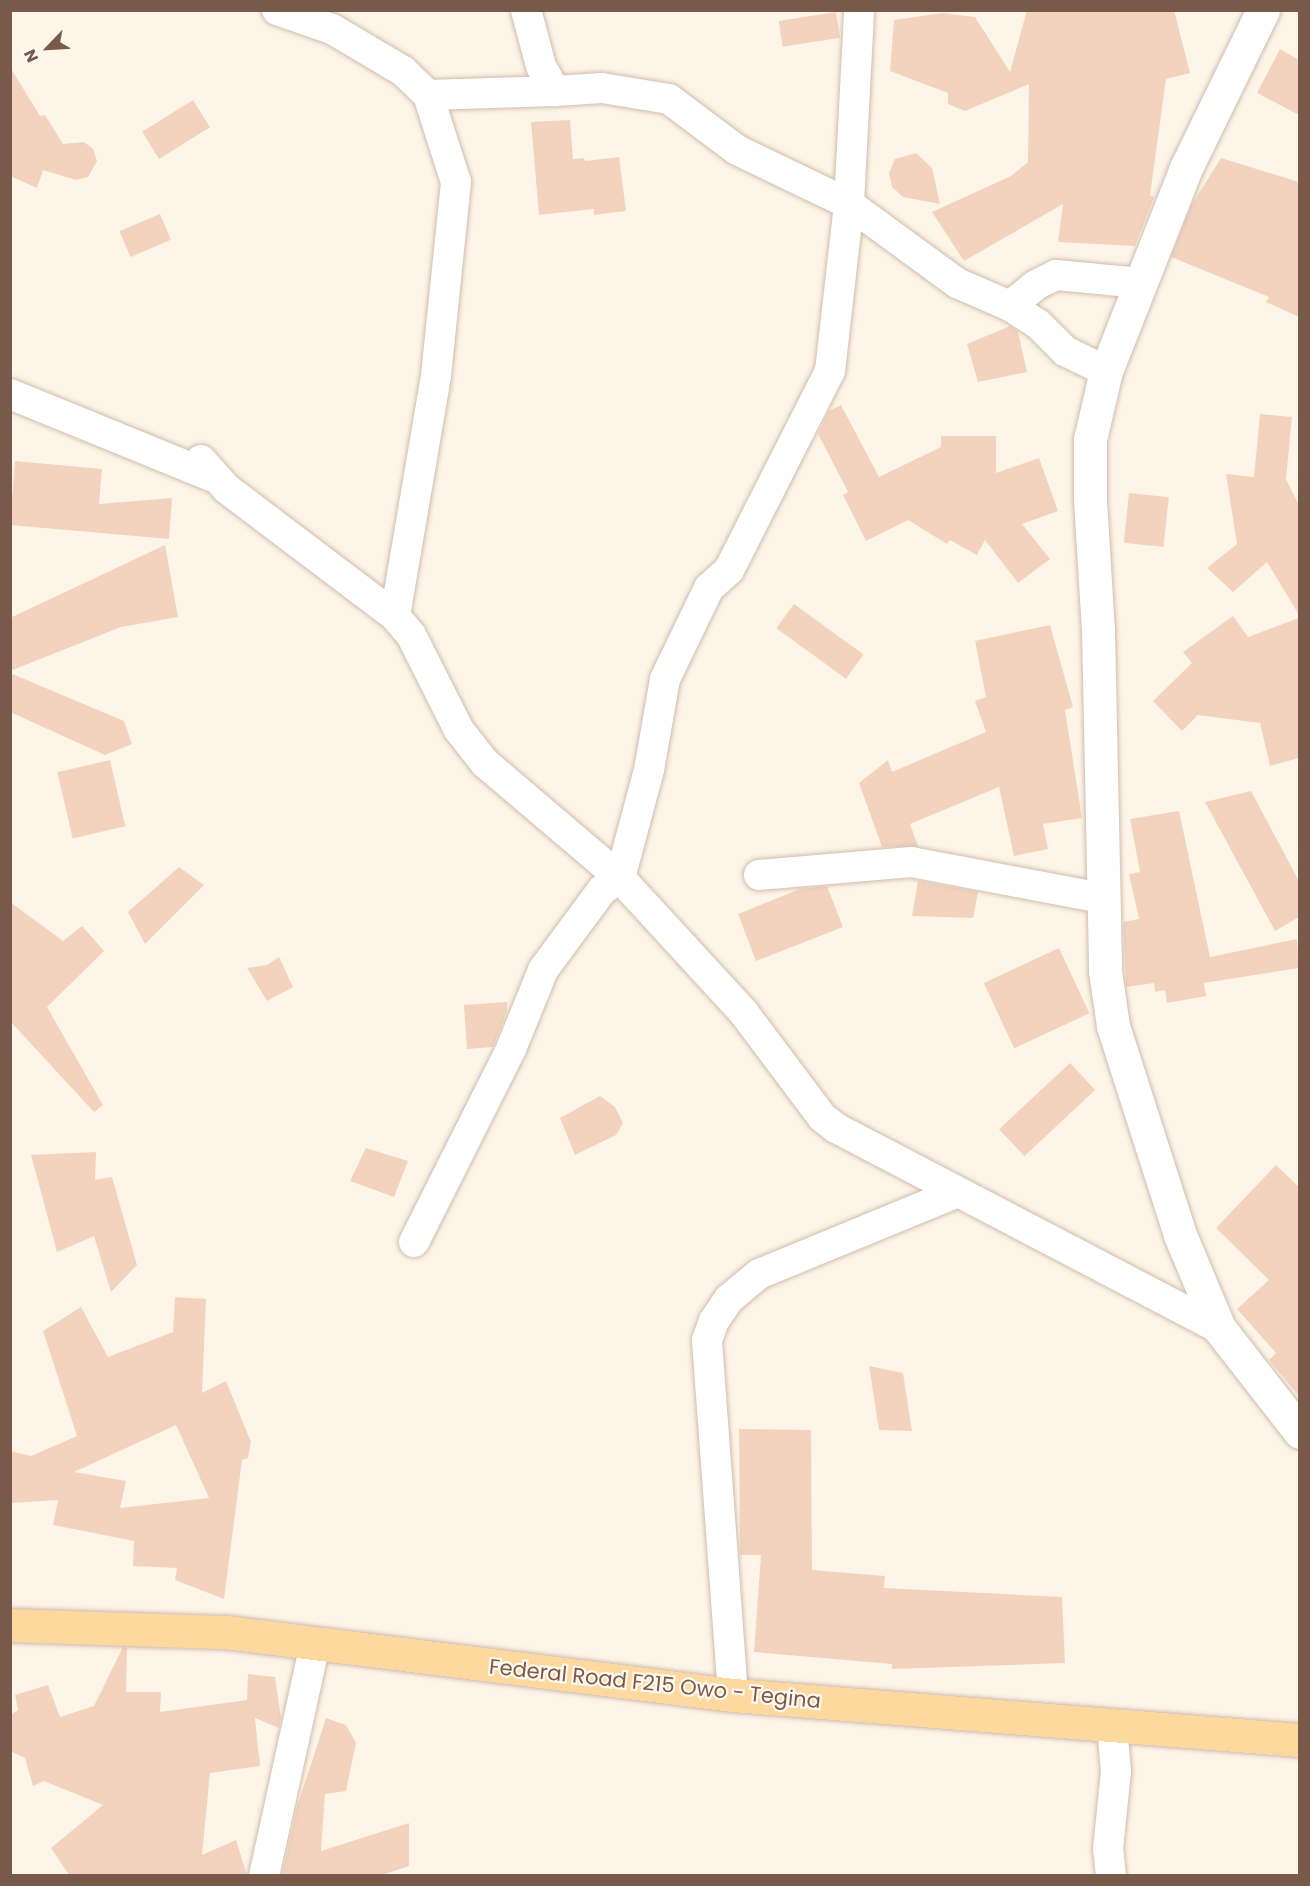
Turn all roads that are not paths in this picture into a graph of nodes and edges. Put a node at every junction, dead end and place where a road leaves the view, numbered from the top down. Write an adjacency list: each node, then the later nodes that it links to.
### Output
1 (277, 10): 6 (street)
2 (526, 10): 5 (street)
3 (859, 10): 7 (street)
4 (1263, 10): 8 (street)
5 (555, 91): 6 (street); 7 (street)
6 (428, 95): 12 (street)
7 (849, 204): 9 (street); 14 (street)
8 (1140, 284): 9 (street); 10 (street)
9 (1010, 306): 10 (street)
10 (1106, 371): 15 (street)
11 (10, 394): 12 (street)
12 (395, 615): 14 (street)
13 (759, 874): 15 (street)
14 (620, 878): 16 (street); 17 (street)
15 (1102, 898): 18 (street)
16 (958, 1192): 18 (street); 22 (street)
17 (414, 1242)
18 (1219, 1328): 19 (street)
19 (1299, 1432)
20 (10, 1625): 21 (main road, Federal Road F215 Owo - Tegina)
21 (315, 1645): 22 (main road, Federal Road F215 Owo - Tegina); 25 (street)
22 (732, 1695): 23 (main road, Federal Road F215 Owo - Tegina)
23 (1112, 1726): 24 (main road, Federal Road F215 Owo - Tegina); 26 (street)
24 (1299, 1740)
25 (264, 1875)
26 (1111, 1875)

